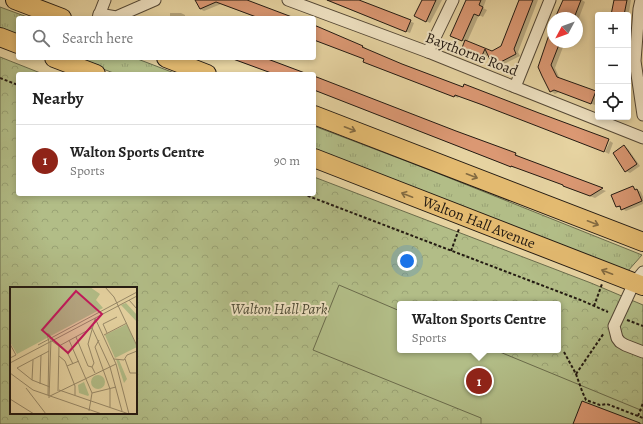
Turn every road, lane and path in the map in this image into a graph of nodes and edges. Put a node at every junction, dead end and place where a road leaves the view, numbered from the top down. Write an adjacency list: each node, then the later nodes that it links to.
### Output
1 (15, 0): 8 (highway)
2 (105, 0): 9 (street)
3 (155, 0): 10 (street)
4 (288, 0): 13 (street, Baythorne Road)
5 (453, 0): 13 (street)
6 (550, 0): 20 (street)
7 (642, 0): 21 (street)
8 (57, 16)
9 (98, 16)
10 (118, 16)
11 (0, 37): 12 (highway)
12 (16, 43)
13 (428, 52): 20 (street, Baythorne Road)
14 (59, 60): 16 (highway)
15 (171, 60): 17 (highway)
16 (91, 72)
17 (202, 72)
18 (0, 78): 19 (path)
19 (16, 84)
20 (515, 86): 23 (street, Baythorne Road)
21 (643, 115)
22 (316, 116): 27 (highway, one-way to 27)
23 (643, 138)
24 (316, 159): 26 (highway, Walton Hall Avenue, one-way to 24)
25 (308, 196): 28 (path)
26 (463, 216): 28 (path); 29 (highway, Walton Hall Avenue)
27 (643, 242)
28 (451, 250): 31 (path)
29 (605, 272): 30 (highway, Walton Hall Avenue, one-way to 29); 31 (path)
30 (640, 280): 32 (street)
31 (594, 306): 32 (path)
32 (617, 322): 33 (path); 34 (street); 36 (path)
33 (643, 326)
34 (642, 350)
35 (564, 352): 36 (path)
36 (576, 374): 38 (path)
37 (643, 403): 38 (path)
38 (638, 416): 39 (path)
39 (643, 418)

